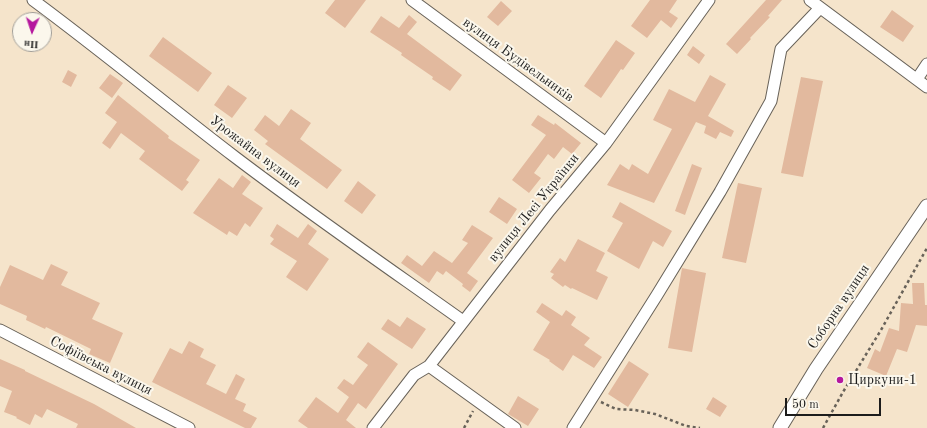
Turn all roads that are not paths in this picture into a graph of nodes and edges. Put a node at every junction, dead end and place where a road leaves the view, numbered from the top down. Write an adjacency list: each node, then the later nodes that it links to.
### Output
1 (33, 0): 11 (street, Урожайна вулиця)
2 (412, 0): 9 (street, вулиця Будівельників)
3 (709, 0): 9 (street, вулиця Лесі Українки)
4 (810, 0): 5 (street)
5 (820, 8): 7 (street); 17 (street)
6 (927, 64): 7 (street)
7 (917, 79): 8 (street)
8 (927, 87)
9 (606, 143): 11 (street, вулиця Лесі Українки)
10 (927, 206): 18 (street, Соборна вулиця)
11 (464, 321): 13 (street, вулиця Лесі Українки)
12 (0, 330): 14 (street, Софіївська вулиця)
13 (428, 366): 15 (street, вулиця Лесі Українки); 16 (street)
14 (189, 428)
15 (373, 428)
16 (515, 428)
17 (573, 428)
18 (780, 428)

